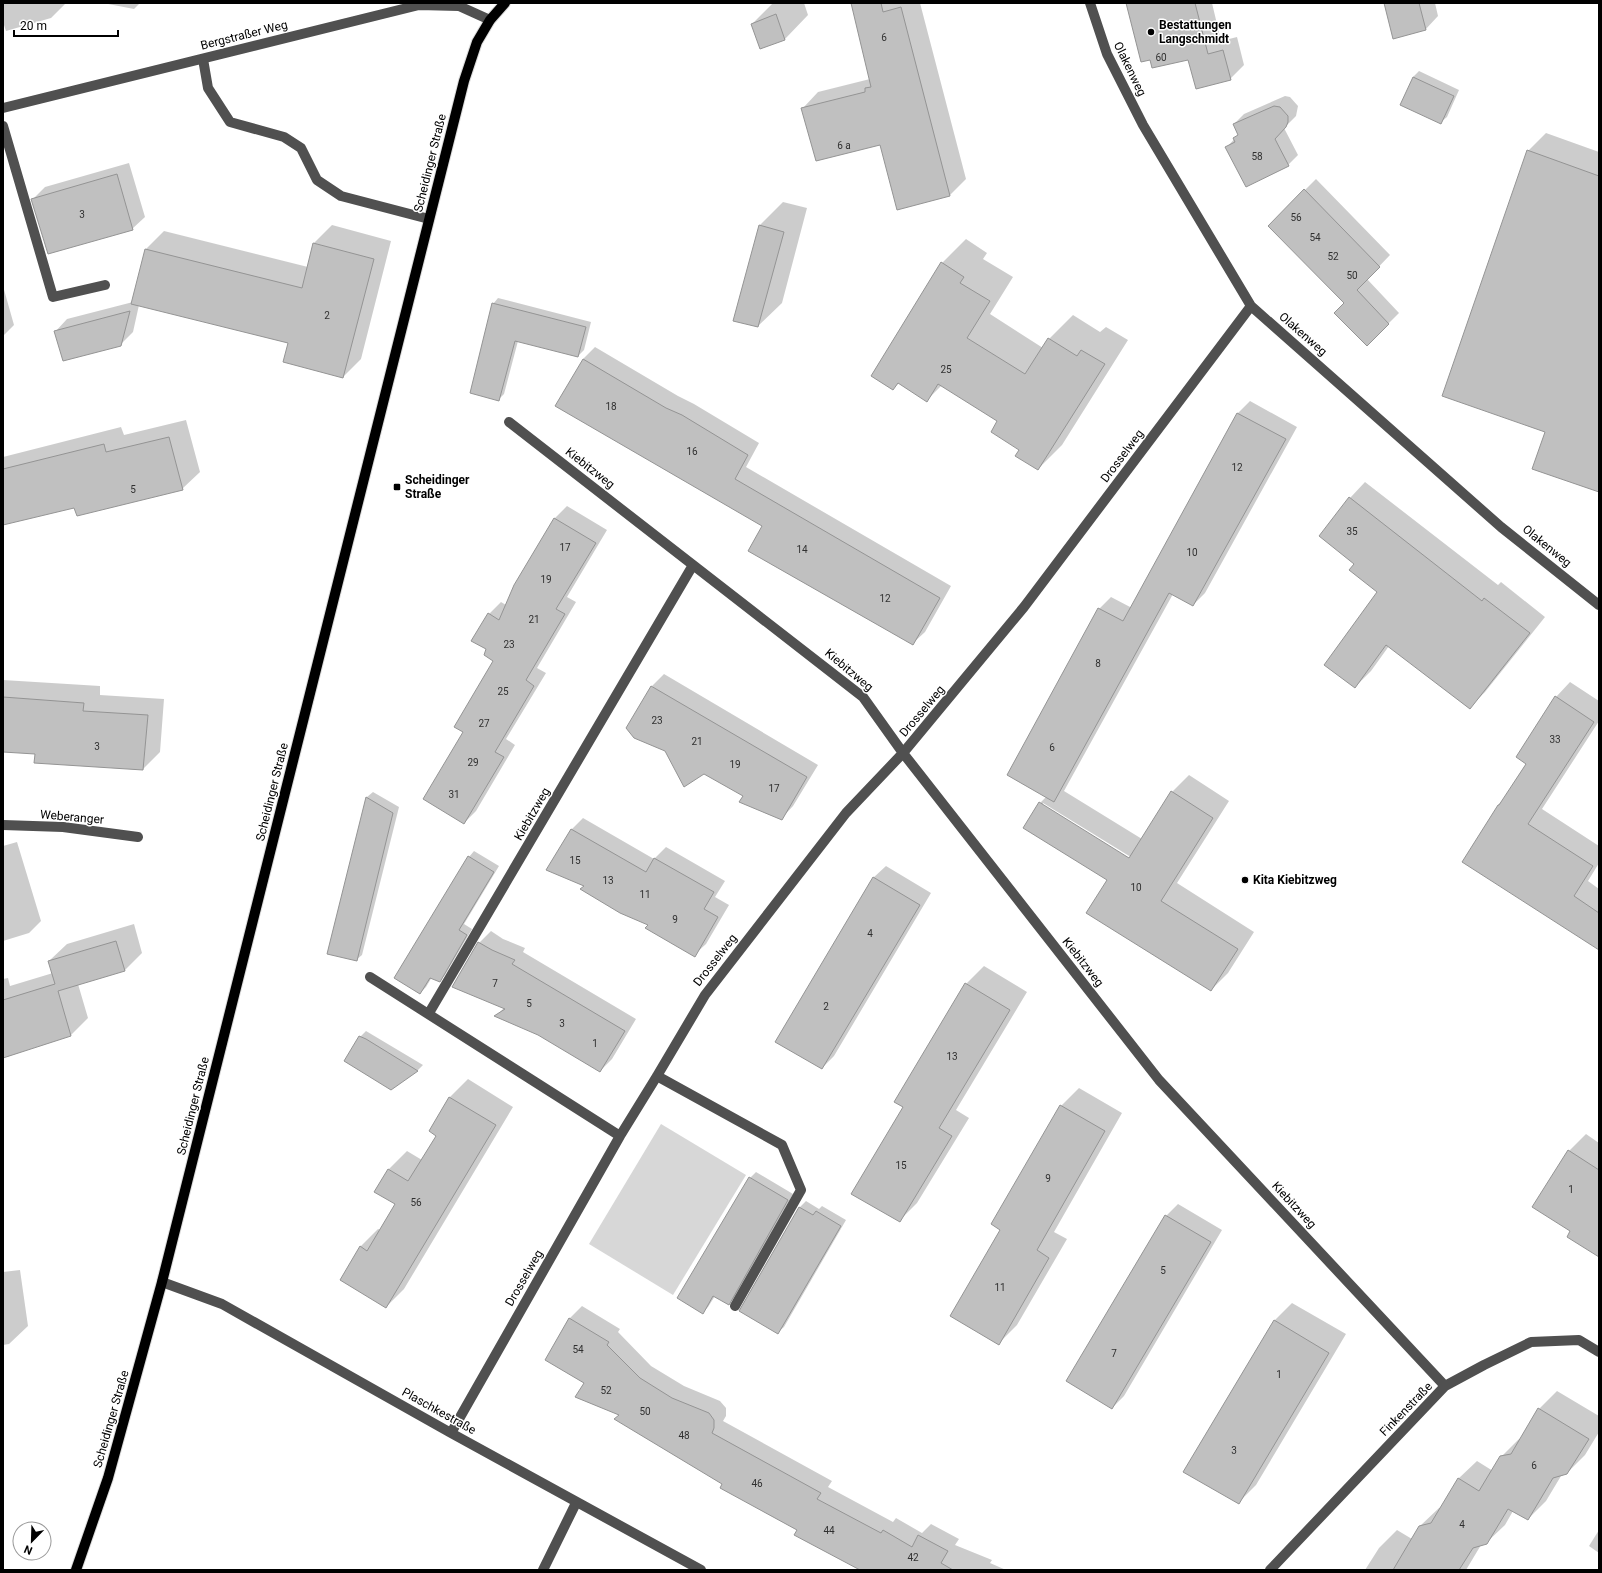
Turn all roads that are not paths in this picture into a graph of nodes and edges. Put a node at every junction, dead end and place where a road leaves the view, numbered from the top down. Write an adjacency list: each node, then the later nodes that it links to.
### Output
1 (505, 3): 3 (main road, Scheidinger Straße)
2 (1090, 3): 9 (street, Olakenweg)
3 (490, 20): 4 (street, Bergstraßer Weg); 7 (main road, Scheidinger Straße)
4 (203, 59): 5 (street, Bergstraßer Weg); 7 (street)
5 (3, 108)
6 (3, 126): 8 (street)
7 (429, 219): 20 (main road, Scheidinger Straße)
8 (105, 284)
9 (1251, 306): 12 (street, Olakenweg); 13 (street, Drosselweg)
10 (509, 422): 11 (street, Kiebitzweg)
11 (693, 564): 13 (street, Kiebitzweg); 17 (street, Kiebitzweg)
12 (1599, 605)
13 (903, 754): 18 (street, Drosselweg); 23 (street, Kiebitzweg)
14 (3, 825): 15 (street, Weberanger)
15 (138, 837)
16 (370, 977): 17 (street)
17 (429, 1013): 19 (street)
18 (657, 1076): 19 (street, Drosselweg); 21 (street)
19 (620, 1136): 24 (street, Drosselweg)
20 (162, 1282): 24 (street, Plaschkestraße); 26 (main road, Scheidinger Straße)
21 (734, 1306)
22 (1599, 1352): 23 (street, Finkenstraße)
23 (1445, 1386): 29 (street, Finkenstraße)
24 (451, 1433): 25 (street, Plaschkestraße)
25 (576, 1503): 27 (street); 28 (street, Plaschkestraße)
26 (76, 1570)
27 (543, 1570)
28 (701, 1570)
29 (1270, 1570)

